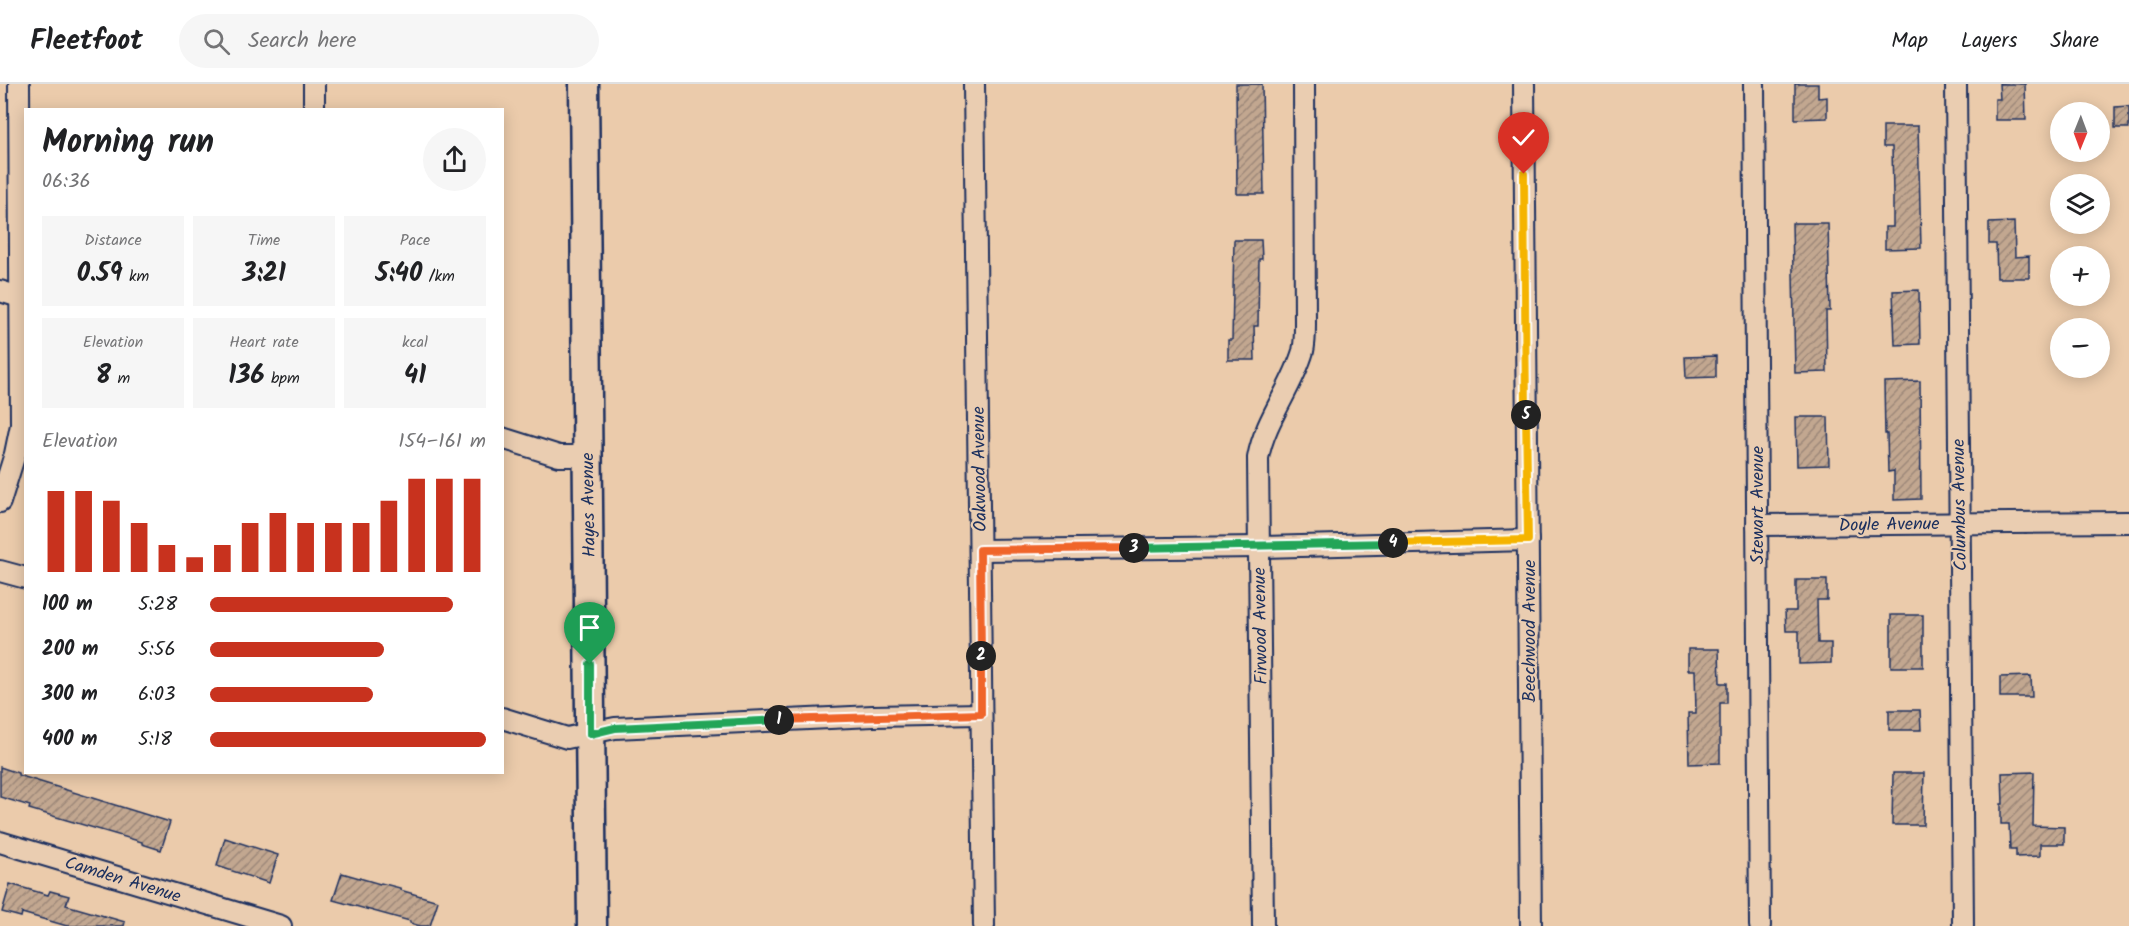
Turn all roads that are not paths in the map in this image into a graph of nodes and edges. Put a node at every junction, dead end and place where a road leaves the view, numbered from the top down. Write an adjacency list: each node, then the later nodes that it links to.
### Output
1 (18, 84): 11 (street)
2 (314, 84): 9 (street)
3 (585, 84): 13 (street, Hayes Avenue)
4 (974, 84): 20 (street, Oakwood Avenue)
5 (1304, 84): 19 (street, Firwood Avenue)
6 (1524, 84): 18 (street, Beechwood Avenue)
7 (1754, 84): 17 (street, Stewart Avenue)
8 (1956, 84): 16 (street, Columbus Avenue)
9 (314, 108)
10 (0, 291): 11 (street)
11 (23, 298): 14 (street)
12 (504, 439): 13 (street)
13 (587, 456): 25 (street, Hayes Avenue)
14 (0, 502)
15 (2129, 522): 16 (street, Doyle Avenue)
16 (1959, 523): 17 (street, Doyle Avenue); 33 (street, Columbus Avenue)
17 (1757, 525): 32 (street, Stewart Avenue)
18 (1528, 540): 19 (street); 31 (street, Beechwood Avenue)
19 (1260, 547): 20 (street); 30 (street, Firwood Avenue)
20 (980, 550): 23 (street, Oakwood Avenue)
21 (0, 571): 22 (street)
22 (24, 577)
23 (981, 714): 25 (street); 29 (street, Oakwood Avenue)
24 (504, 719): 25 (street)
25 (590, 734): 28 (street, Hayes Avenue)
26 (0, 842): 27 (street, Camden Avenue)
27 (282, 926)
28 (592, 926)
29 (984, 926)
30 (1263, 926)
31 (1532, 926)
32 (1760, 926)
33 (1964, 926)

